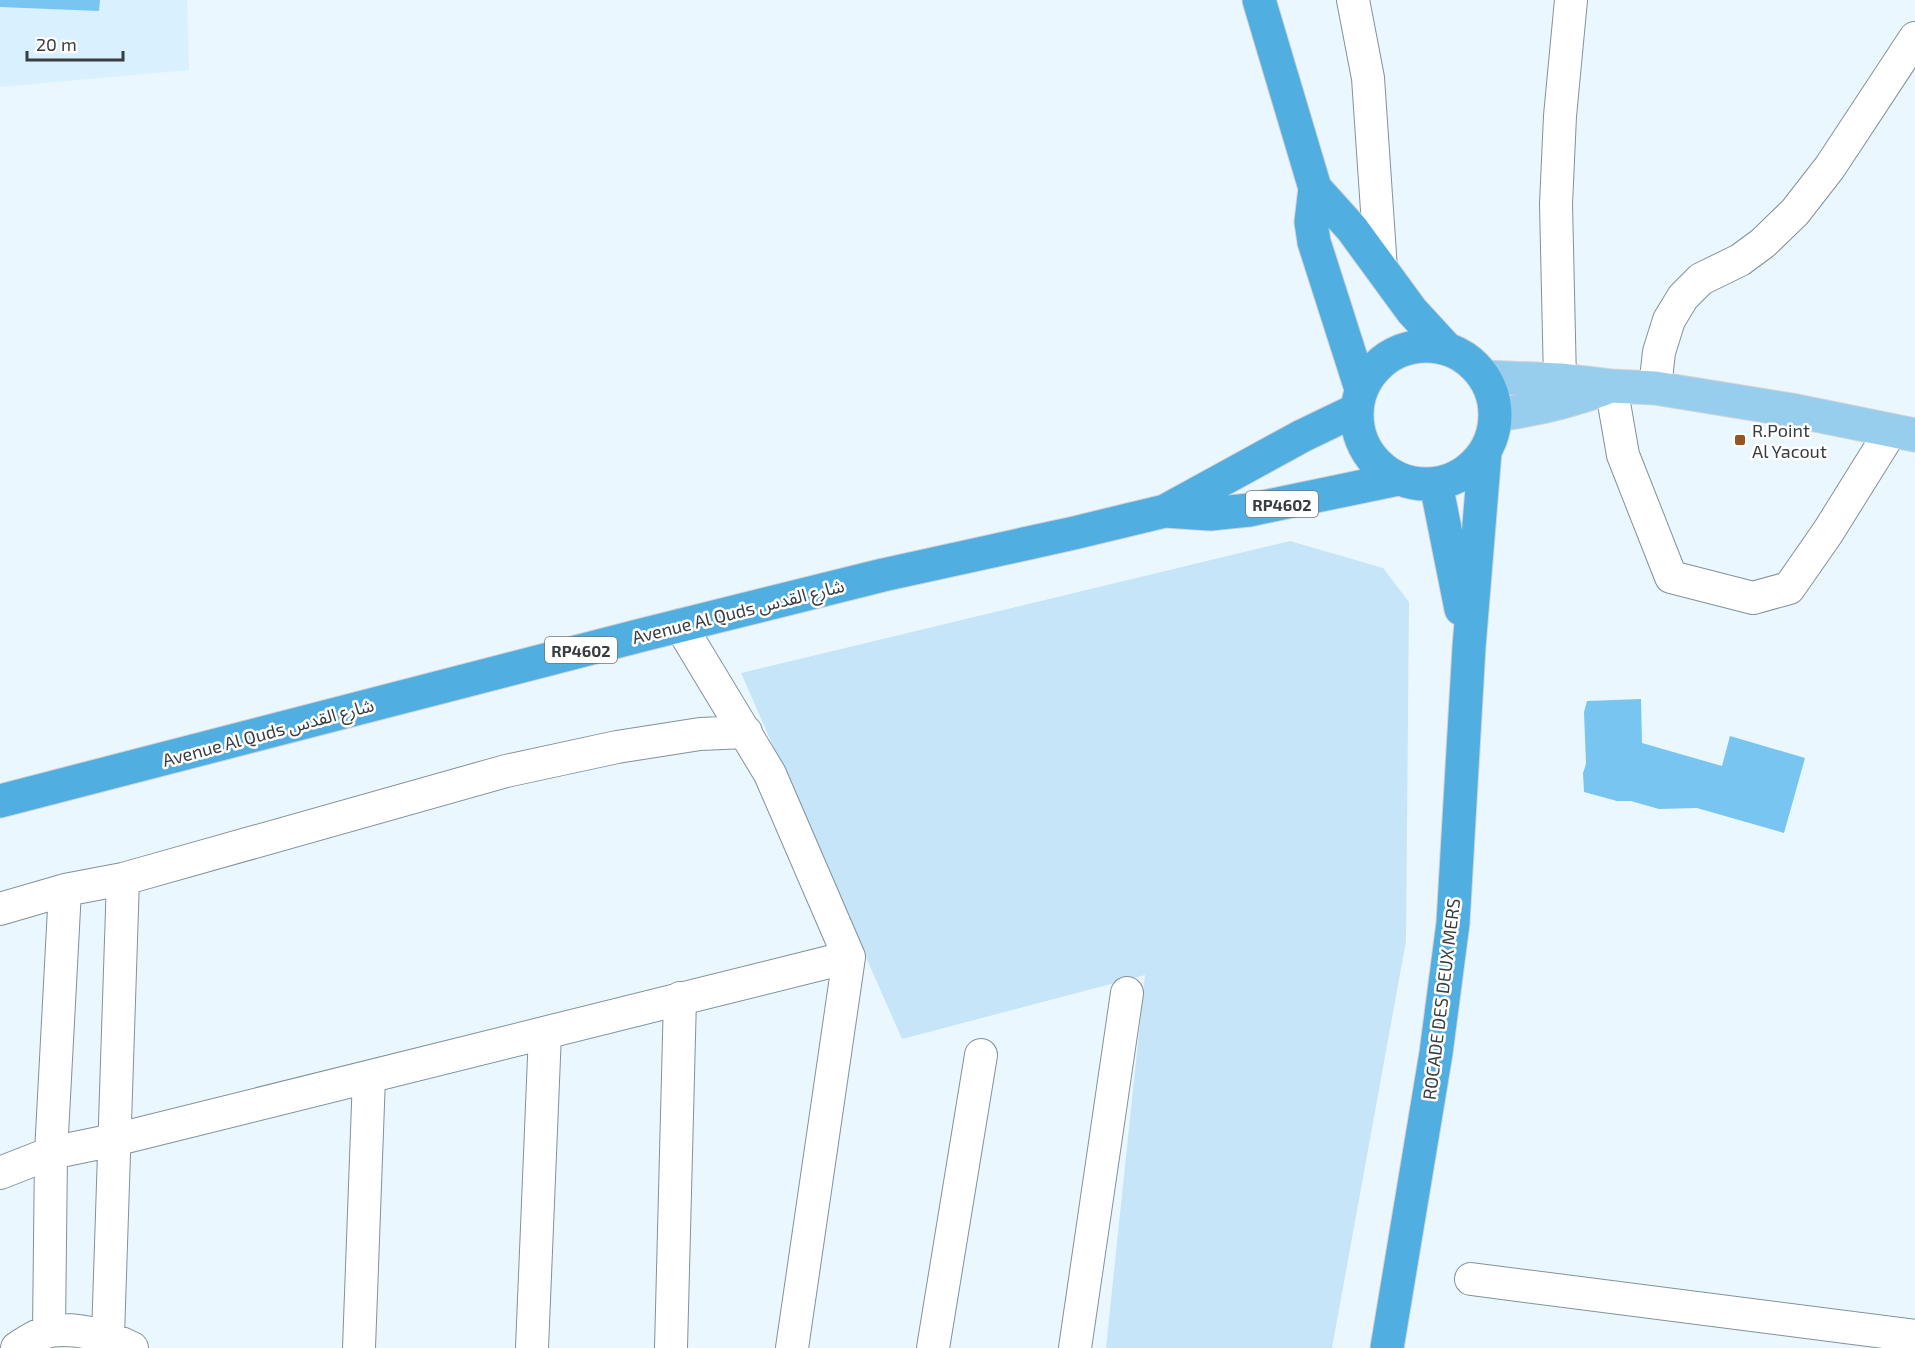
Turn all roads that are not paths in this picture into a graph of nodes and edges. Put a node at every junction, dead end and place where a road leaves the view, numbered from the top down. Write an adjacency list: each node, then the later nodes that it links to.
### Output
1 (1259, 0): 5 (highway)
2 (1353, 0): 6 (street)
3 (1571, 0): 9 (street)
4 (1915, 38): 11 (street)
5 (1315, 188): 6 (highway); 12 (highway)
6 (1381, 269): 7 (highway)
7 (1447, 349): 8 (highway, RP4602); 12 (highway, RP4602)
8 (1484, 377): 9 (main road); 13 (highway, RP4602)
9 (1560, 380): 10 (main road)
10 (1611, 387): 11 (main road); 13 (main road); 14 (street)
11 (1655, 387): 14 (main road)
12 (1358, 400): 16 (highway); 18 (highway, Avenue Al Quds شارع القدس / RP4602)
13 (1496, 415): 15 (highway, RP4602)
14 (1903, 433)
15 (1485, 452): 17 (highway, RP4602); 20 (highway, ROCADE DES DEUX MERS)
16 (1398, 479): 17 (highway, RP4602); 18 (highway, Avenue Al Quds شارع القدس / RP4602)
17 (1436, 484): 20 (highway, ROCADE DES DEUX MERS)
18 (1165, 511): 19 (highway, Avenue Al Quds شارع القدس / RP4602)
19 (680, 625): 21 (street); 22 (highway, Avenue Al Quds شارع القدس / RP4602)
20 (1468, 647): 46 (highway, ROCADE DES DEUX MERS)
21 (746, 732): 23 (street); 26 (street)
22 (0, 801)
23 (123, 879): 24 (street); 32 (street)
24 (65, 890): 25 (street); 33 (street)
25 (0, 909)
26 (849, 957): 28 (street); 43 (street)
27 (1127, 993): 45 (street)
28 (680, 998): 29 (street); 42 (street)
29 (545, 1033): 31 (street); 41 (street)
30 (981, 1055): 44 (street)
31 (369, 1077): 32 (street); 40 (street)
32 (114, 1140): 33 (street); 38 (street)
33 (51, 1153): 34 (street); 36 (street)
34 (0, 1173)
35 (1471, 1278): 37 (street)
36 (49, 1331): 38 (street); 39 (street)
37 (1915, 1336)
38 (120, 1342)
39 (17, 1348)
40 (359, 1348)
41 (532, 1348)
42 (671, 1348)
43 (792, 1348)
44 (933, 1348)
45 (1075, 1348)
46 (1387, 1348)

